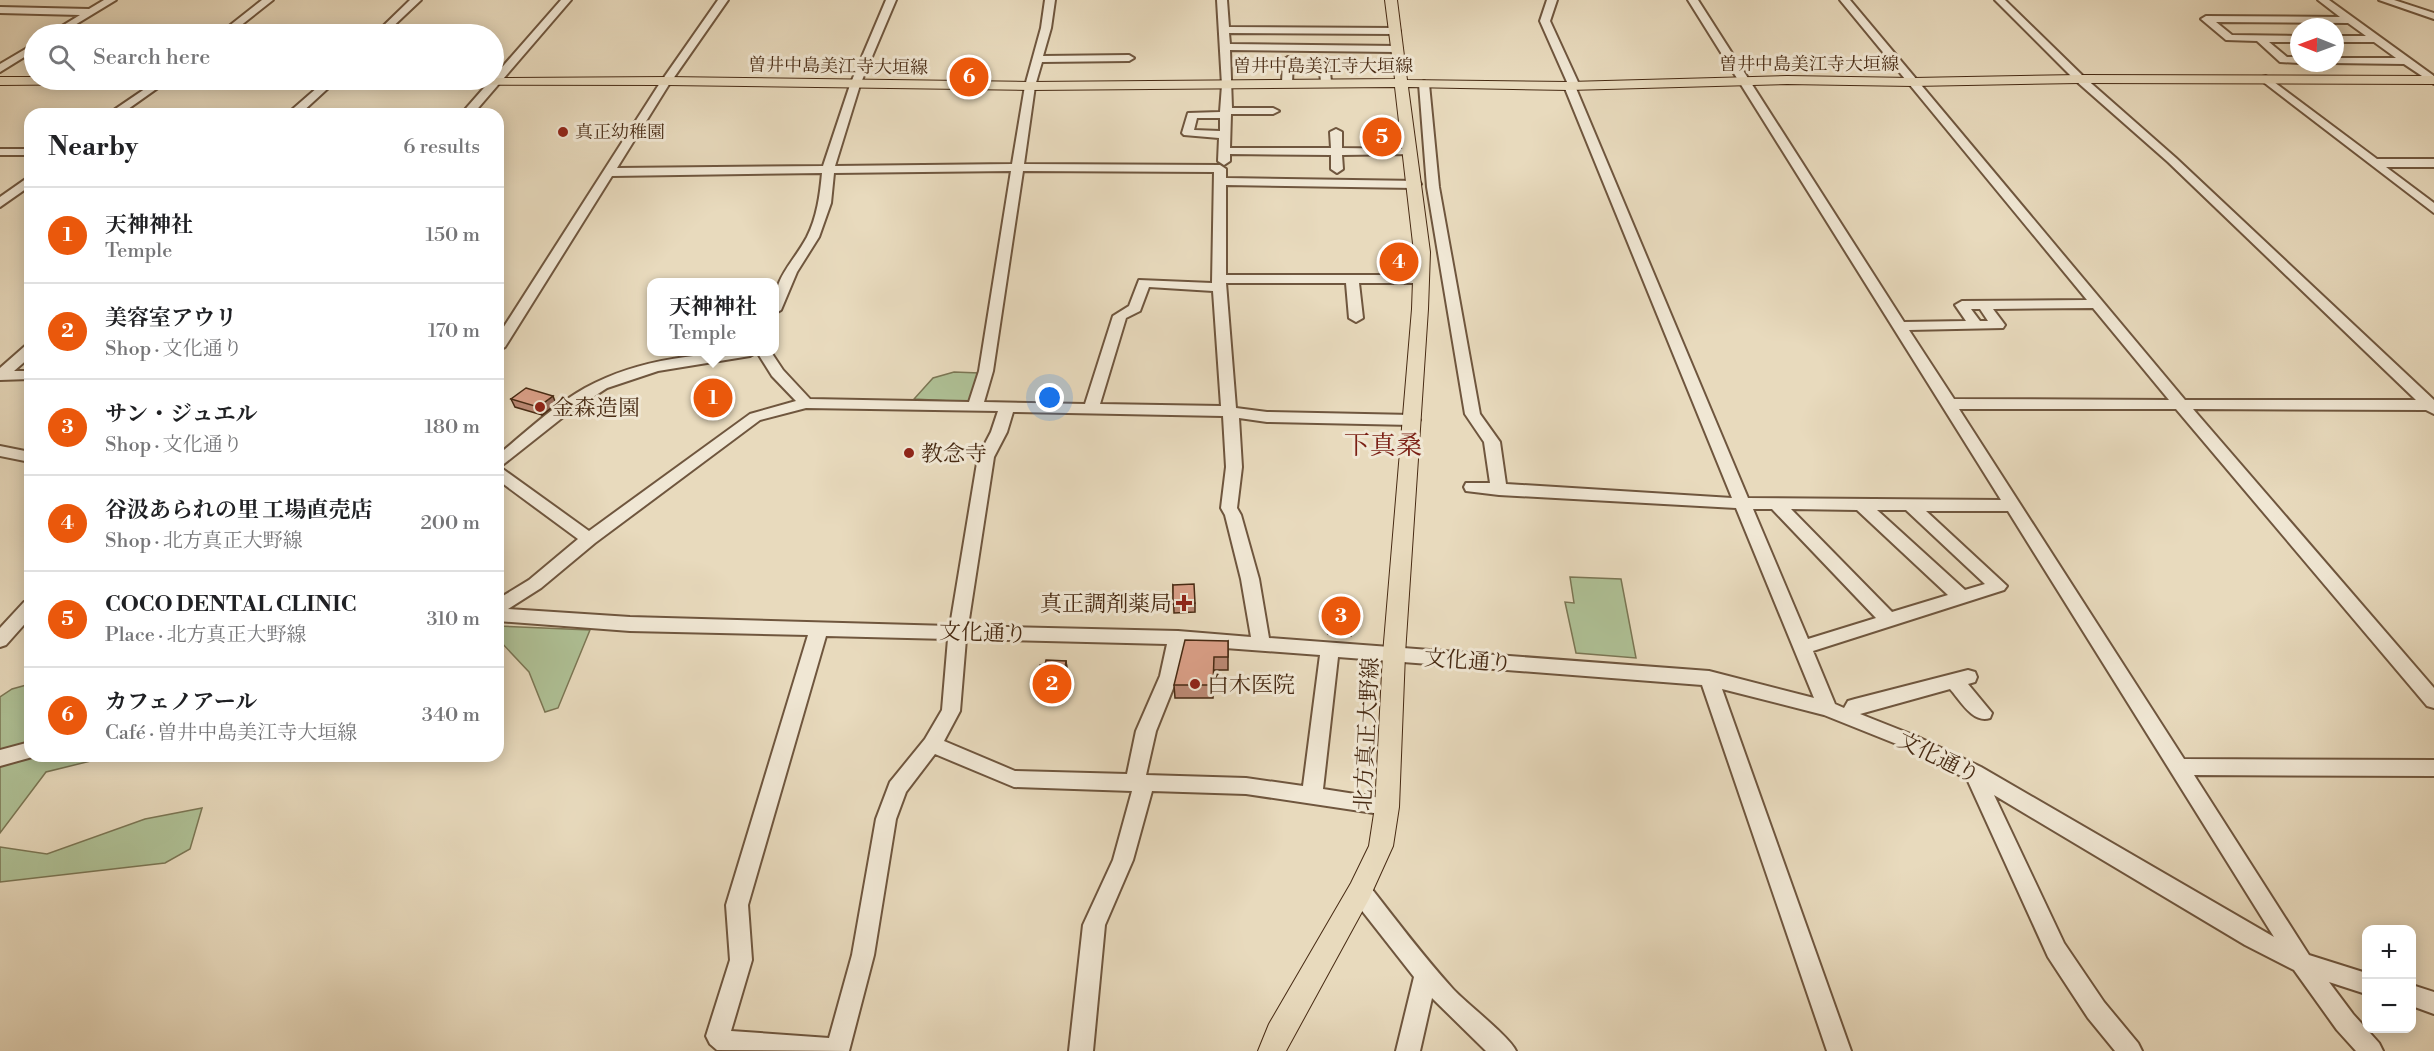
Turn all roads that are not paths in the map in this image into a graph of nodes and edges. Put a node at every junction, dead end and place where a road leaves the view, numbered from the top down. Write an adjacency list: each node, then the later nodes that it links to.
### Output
1 (111, 0): 17 (street)
2 (268, 0): 21 (street)
3 (416, 0): 22 (street)
4 (566, 0): 39 (street)
5 (723, 0): 45 (street)
6 (891, 0): 53 (street)
7 (1050, 0): 32 (street)
8 (1222, 0): 23 (street)
9 (1391, 0): 28 (main road, 北方真正大野線)
10 (1552, 0): 56 (street)
11 (1694, 0): 46 (street)
12 (1845, 0): 49 (street)
13 (2000, 0): 40 (street)
14 (2322, 0): 19 (street)
15 (2384, 0): 18 (street)
16 (0, 10): 17 (street)
17 (93, 12): 20 (street)
18 (2434, 16)
19 (2351, 20): 24 (street); 27 (street)
20 (72, 24)
21 (237, 24)
22 (391, 24)
23 (1224, 30): 28 (street); 29 (street)
24 (2260, 39): 25 (street); 34 (street)
25 (2290, 39)
26 (2344, 39): 27 (street)
27 (2375, 39): 37 (street)
28 (1396, 40): 29 (street); 51 (main road, 北方真正大野線)
29 (1225, 47): 54 (street)
30 (24, 53): 38 (street)
31 (1129, 58): 32 (street)
32 (1037, 59): 55 (street)
33 (1288, 60): 50 (street)
34 (2290, 60)
35 (1324, 61): 48 (street)
36 (2344, 61): 37 (street)
37 (2406, 62): 42 (street)
38 (0, 69)
39 (504, 73)
40 (2080, 79): 41 (main road, 曽井中島美江寺大垣線); 49 (main road, 曽井中島美江寺大垣線); 101 (street)
41 (2266, 79): 42 (main road, 曽井中島美江寺大垣線); 72 (street)
42 (2434, 80)
43 (0, 81): 44 (main road)
44 (24, 81)
45 (667, 81): 47 (main road, 曽井中島美江寺大垣線); 53 (main road, 曽井中島美江寺大垣線); 77 (street)
46 (1743, 81): 49 (main road, 曽井中島美江寺大垣線); 56 (main road, 曽井中島美江寺大垣線); 90 (street)
47 (504, 82)
48 (1326, 82): 50 (main road, 曽井中島美江寺大垣線); 51 (main road, 曽井中島美江寺大垣線)
49 (1913, 82): 88 (street)
50 (1287, 83): 54 (main road, 曽井中島美江寺大垣線)
51 (1400, 84): 52 (main road, 曽井中島美江寺大垣線); 71 (main road, 北方真正大野線)
52 (1424, 84): 56 (main road, 曽井中島美江寺大垣線); 112 (street)
53 (855, 85): 55 (main road, 曽井中島美江寺大垣線); 75 (street)
54 (1227, 85): 55 (main road, 曽井中島美江寺大垣線); 64 (street)
55 (1030, 86): 74 (street)
56 (1569, 86): 113 (street)
57 (149, 90): 60 (street)
58 (320, 90): 61 (street)
59 (489, 90): 62 (street)
60 (123, 108)
61 (300, 108)
62 (472, 108)
63 (1273, 111): 64 (street)
64 (1226, 113): 66 (street); 66 (street)
65 (1336, 132): 68 (street)
66 (1225, 135): 67 (street)
67 (1225, 150): 68 (street); 78 (street)
68 (1336, 150): 71 (street); 76 (street)
69 (0, 152): 70 (street)
70 (24, 152)
71 (1410, 152): 79 (main road, 北方真正大野線)
72 (2374, 163): 73 (street); 82 (street)
73 (2434, 163)
74 (1017, 167): 75 (street); 78 (street); 102 (street)
75 (828, 169): 77 (street); 86 (street)
76 (1337, 169)
77 (609, 172): 92 (street)
78 (1220, 175): 79 (street); 85 (street)
79 (1415, 184): 84 (main road, 北方真正大野線)
80 (24, 185): 81 (street)
81 (0, 203)
82 (2434, 209)
83 (1352, 279): 84 (street); 85 (street); 89 (street)
84 (1421, 279): 106 (main road, 北方真正大野線)
85 (1220, 283): 104 (street); 105 (street)
86 (779, 298)
87 (1983, 304): 88 (street); 91 (street); 91 (street)
88 (2096, 304): 100 (street)
89 (1356, 318)
90 (1899, 326): 91 (street); 99 (street)
91 (1976, 326)
92 (504, 338)
93 (24, 354): 96 (street)
94 (724, 356): 109 (street)
95 (767, 356): 98 (street)
96 (0, 375): 97 (street)
97 (24, 375)
98 (806, 403): 102 (street); 118 (street)
99 (1949, 404): 100 (street); 117 (street)
100 (2181, 405): 101 (street); 133 (street)
101 (2433, 406)
102 (975, 408): 103 (street)
103 (1007, 408): 104 (street); 125 (street)
104 (1091, 410): 105 (street)
105 (1230, 414): 106 (street); 128 (street)
106 (1412, 420): 131 (main road, 北方真正大野線)
107 (0, 451): 108 (street)
108 (24, 456)
109 (504, 458)
110 (504, 476): 118 (street)
111 (1472, 487): 112 (street)
112 (1499, 490): 113 (street)
113 (1743, 502): 114 (street); 129 (street)
114 (1776, 503): 115 (street); 123 (street)
115 (1861, 504): 116 (street); 119 (street)
116 (1910, 505): 117 (street); 119 (street)
117 (2014, 506): 140 (street)
118 (589, 539): 120 (street)
119 (1961, 597): 123 (street)
120 (504, 603)
121 (24, 614): 127 (street)
122 (504, 615): 124 (street, 文化通り)
123 (1889, 620): 129 (street)
124 (819, 628): 125 (street, 文化通り); 152 (street)
125 (958, 631): 126 (street, 文化通り); 137 (street)
126 (1178, 638): 128 (street, 文化通り); 143 (street)
127 (0, 640)
128 (1255, 644): 130 (street, 文化通り)
129 (1803, 647): 134 (street)
130 (1330, 649): 131 (street, 文化通り); 144 (street)
131 (1395, 654): 132 (street, 文化通り); 145 (main road, 北方真正大野線)
132 (1709, 678): 134 (street, 文化通り); 157 (street)
133 (2434, 701)
134 (1828, 709): 136 (street, 文化通り)
135 (1983, 713): 136 (street)
136 (1850, 716): 142 (street, 文化通り)
137 (932, 744): 143 (street); 152 (street)
138 (24, 752): 139 (street)
139 (0, 758)
140 (2179, 767): 141 (street); 147 (street)
141 (2434, 768)
142 (1974, 773): 147 (street, 文化通り); 158 (street)
143 (1139, 782): 144 (street); 153 (street)
144 (1312, 796): 145 (street)
145 (1387, 807): 146 (main road, 北方真正大野線)
146 (1360, 891): 148 (street); 154 (main road, 北方真正大野線)
147 (2302, 963): 149 (street, 文化通り); 159 (street)
148 (1426, 974): 155 (street); 156 (street)
149 (2362, 981)
150 (2416, 997): 151 (street)
151 (2434, 1003)
152 (837, 1050)
153 (1081, 1051)
154 (1272, 1051)
155 (1408, 1051)
156 (1504, 1051)
157 (1839, 1051)
158 (2130, 1051)
159 (2371, 1051)

